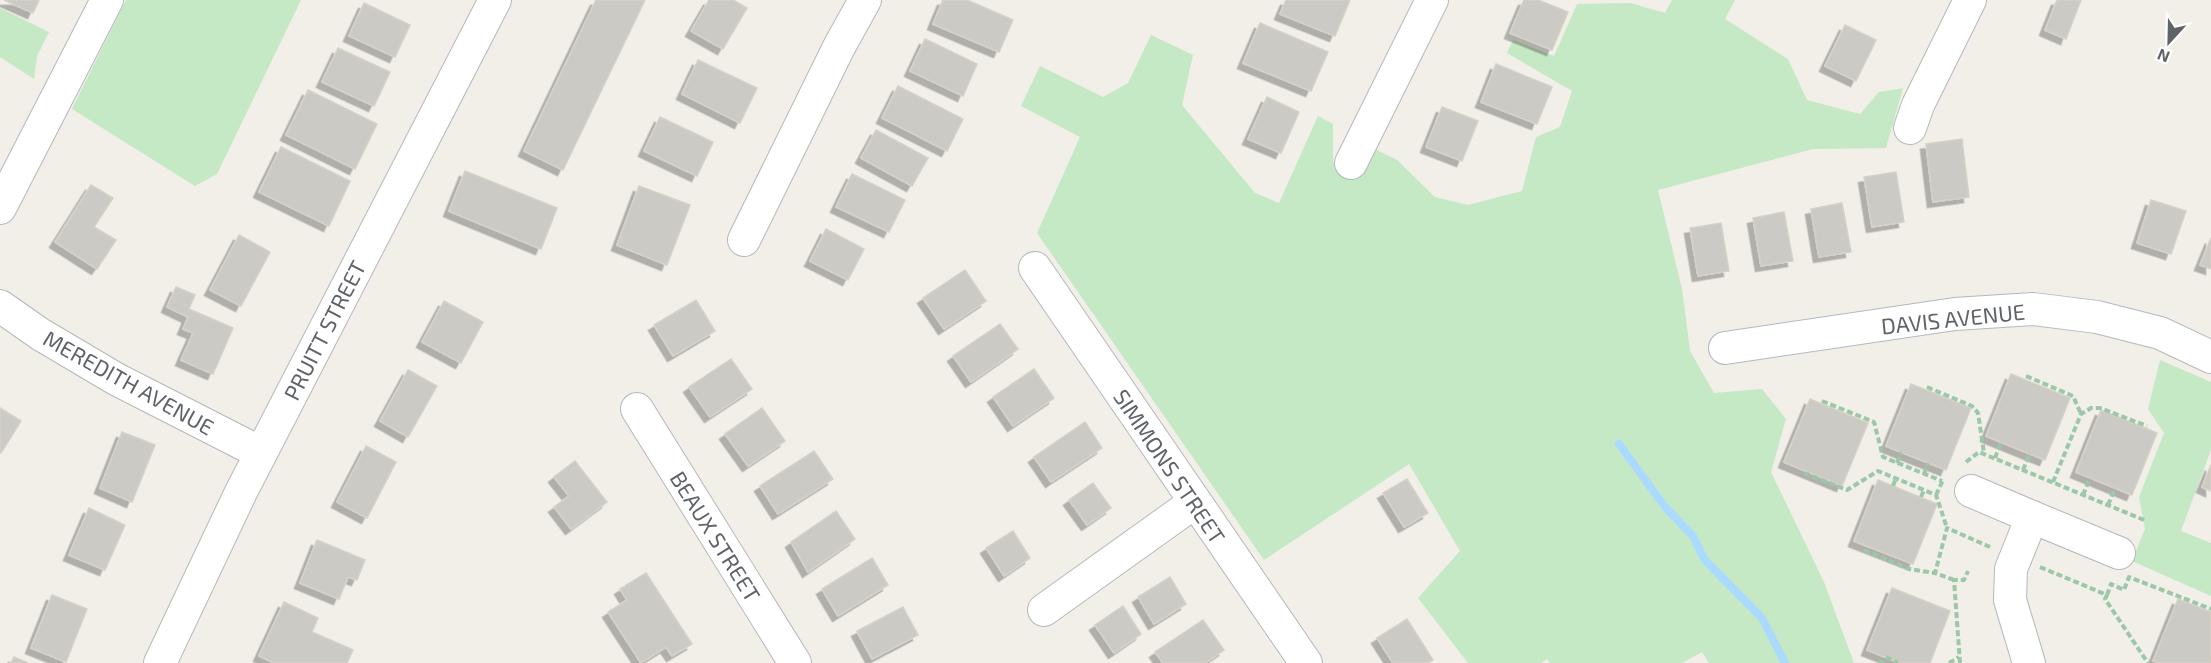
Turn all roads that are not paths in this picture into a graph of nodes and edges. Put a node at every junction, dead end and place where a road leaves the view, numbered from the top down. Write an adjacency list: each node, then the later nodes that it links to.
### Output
1 (107, 0): 8 (street)
2 (495, 0): 15 (street, PRUITT STREET)
3 (865, 0): 9 (street)
4 (1432, 0): 7 (street)
5 (1970, 0): 6 (street)
6 (1910, 128)
7 (1351, 163)
8 (0, 208)
9 (744, 240)
10 (1035, 268): 17 (street, SIMMONS STREET)
11 (0, 306): 15 (street, MEREDITH AVENUE)
12 (1725, 348): 13 (street, DAVIS AVENUE)
13 (2211, 357)
14 (637, 410): 22 (street, BEAUX STREET)
15 (261, 453): 21 (street, PRUITT STREET)
16 (1961, 477): 18 (street)
17 (1195, 502): 20 (street); 23 (street, SIMMONS STREET)
18 (2032, 517): 19 (street); 24 (street)
19 (2119, 553)
20 (1044, 610)
21 (162, 662)
22 (795, 663)
23 (1305, 663)
24 (2029, 663)

